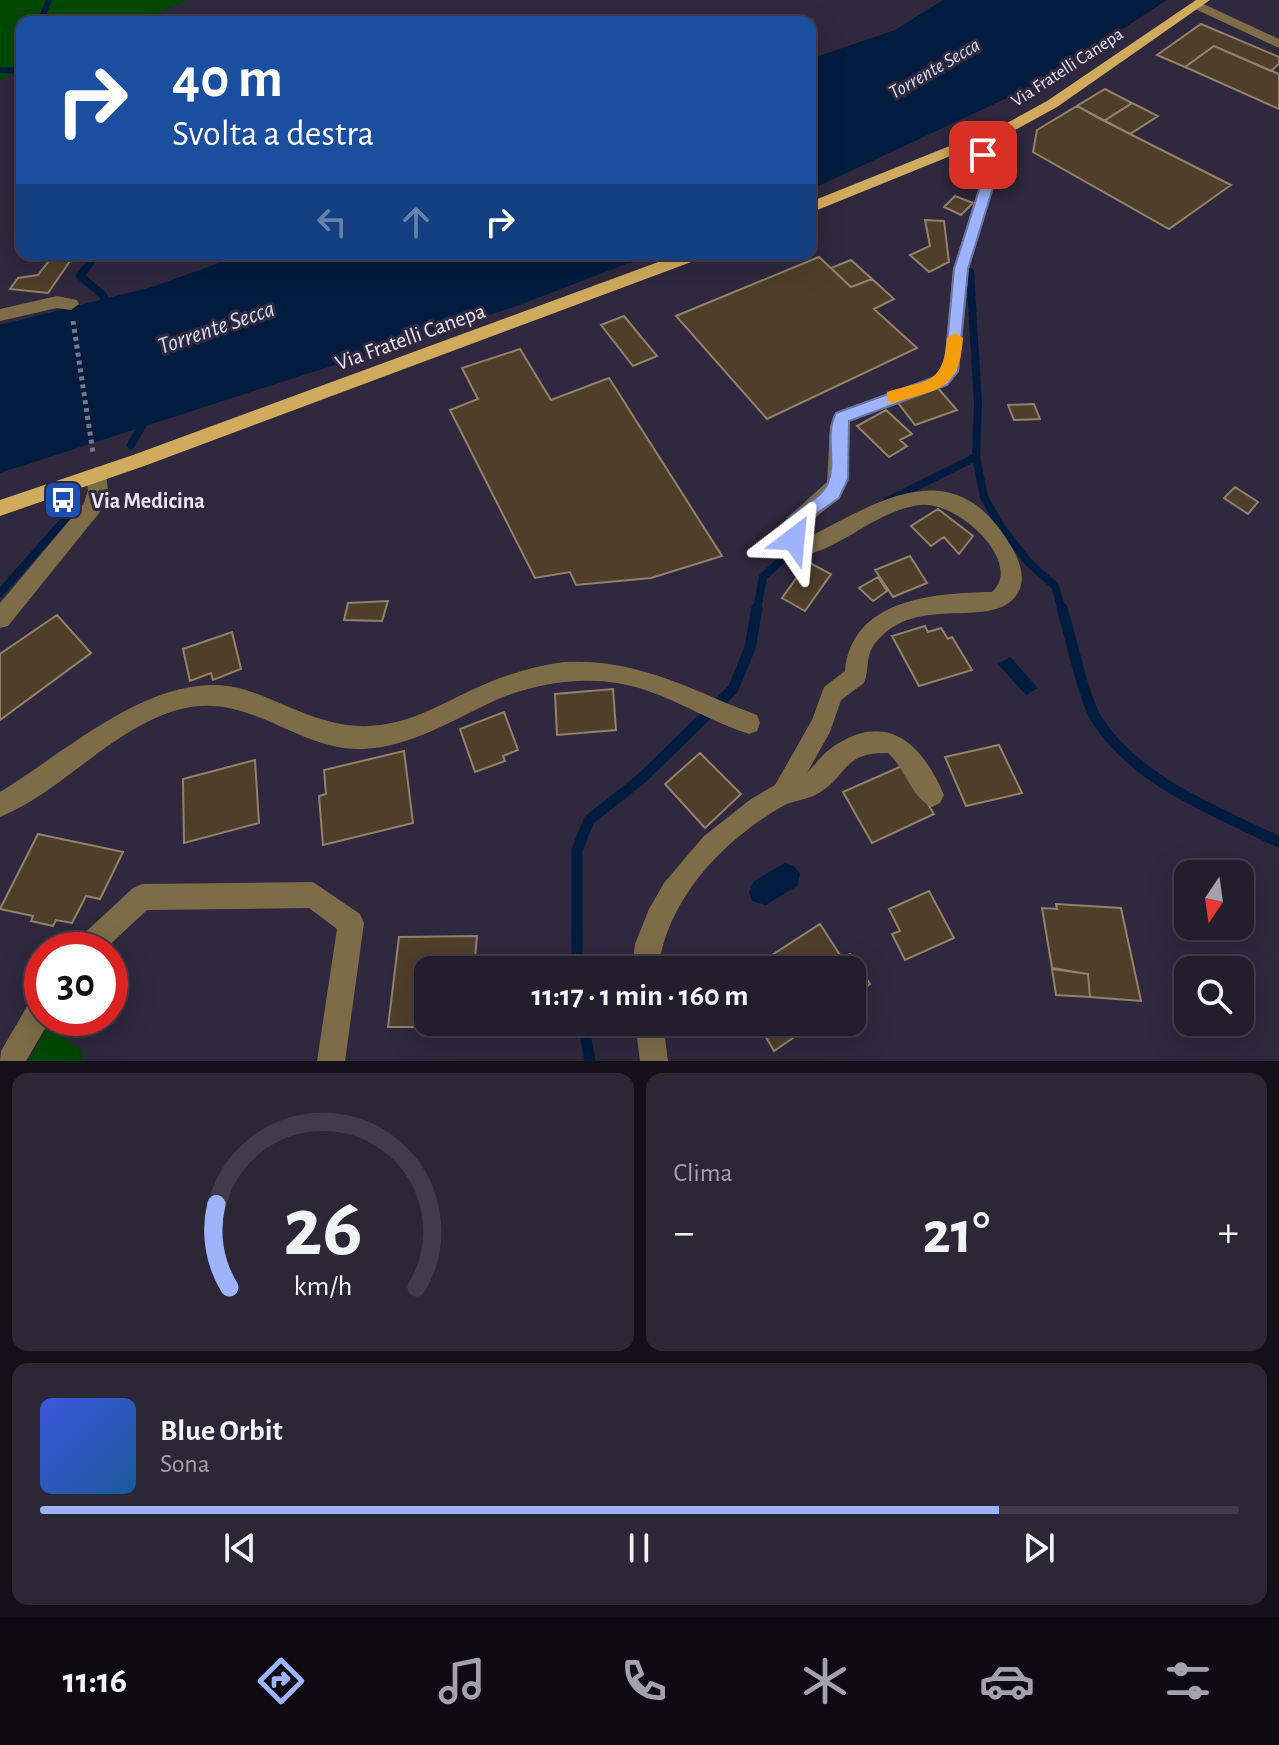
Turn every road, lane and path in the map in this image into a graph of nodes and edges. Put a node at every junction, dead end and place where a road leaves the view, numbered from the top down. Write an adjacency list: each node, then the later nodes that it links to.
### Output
1 (1200, 2): 2 (street); 3 (main road, Via Fratelli Canepa)
2 (1279, 44)
3 (974, 142): 4 (main road, Via Fratelli Canepa); 12 (street)
4 (816, 206)
5 (680, 260): 8 (main road, Via Fratelli Canepa)
6 (71, 304): 7 (street); 8 (path)
7 (0, 315)
8 (96, 475): 9 (main road, Via Fratelli Canepa); 10 (street)
9 (0, 508)
10 (0, 619)
11 (749, 723): 14 (street)
12 (783, 794): 13 (street); 16 (street)
13 (932, 795)
14 (0, 805)
15 (104, 932): 20 (street)
16 (645, 956)
17 (26, 1036): 19 (street)
18 (651, 1036): 21 (street)
19 (11, 1061)
20 (331, 1061)
21 (654, 1061)

